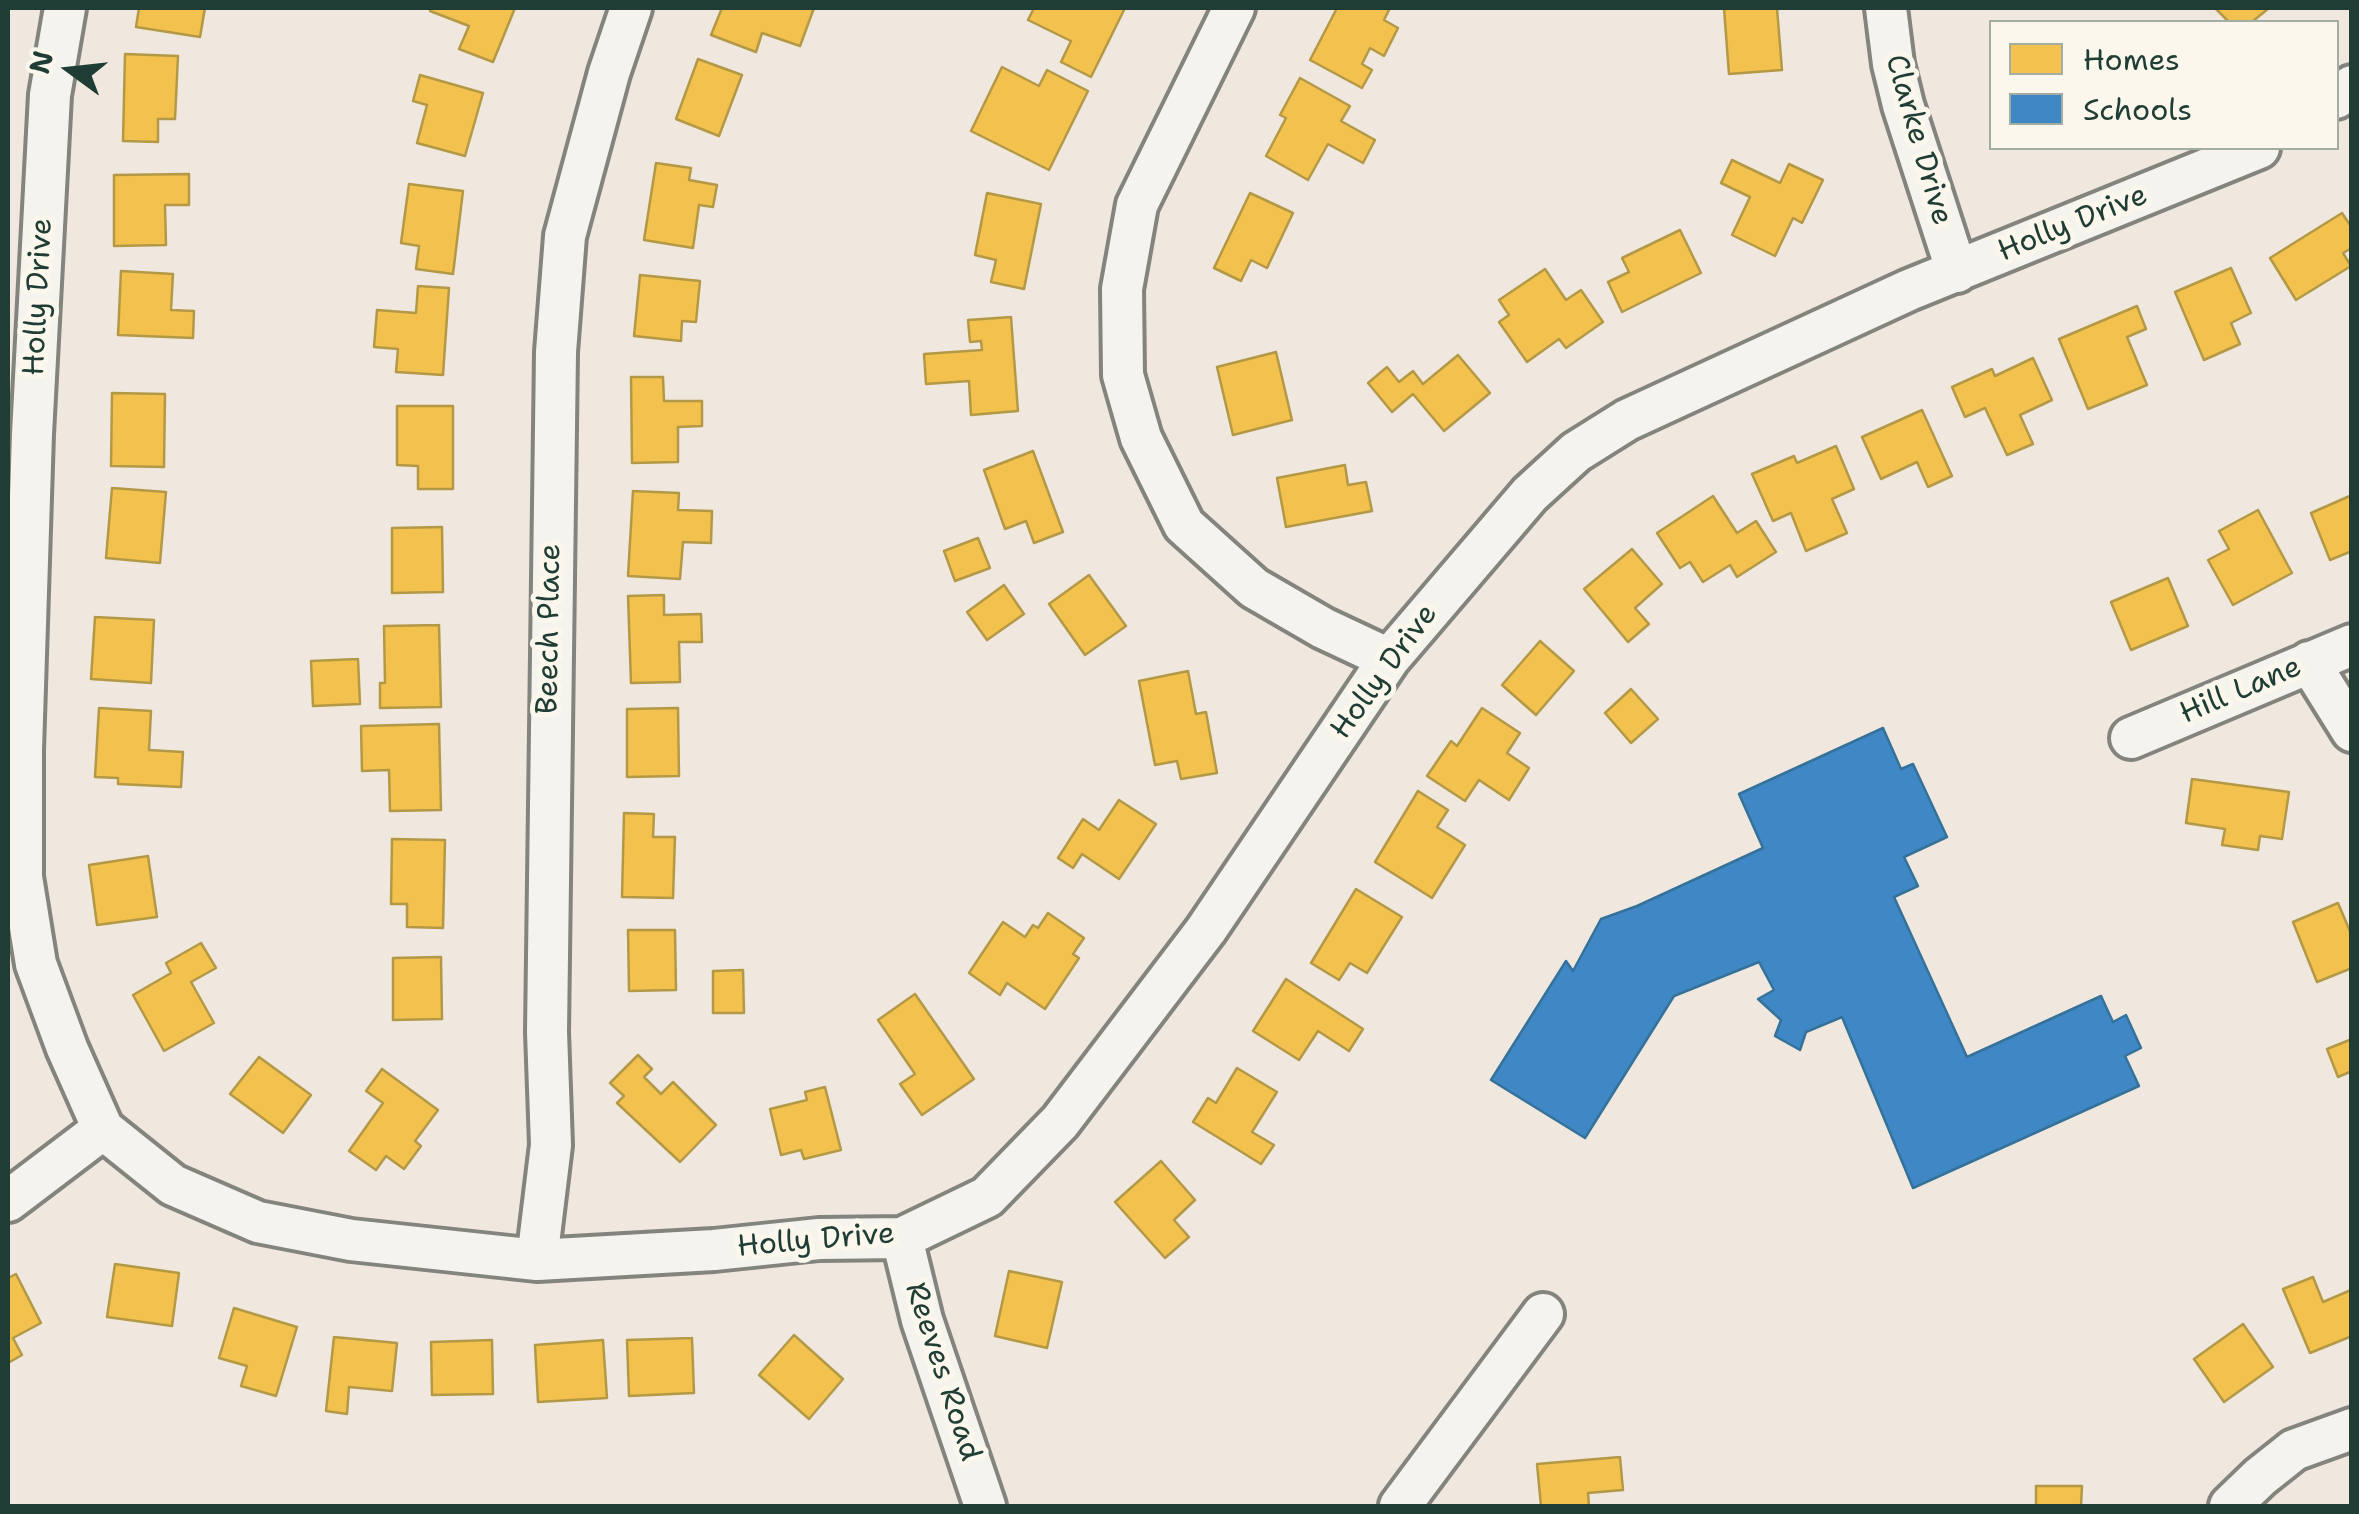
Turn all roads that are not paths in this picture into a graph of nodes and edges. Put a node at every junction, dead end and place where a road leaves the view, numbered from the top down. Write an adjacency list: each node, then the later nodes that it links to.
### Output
1 (64, 8): 12 (street, Holly Drive)
2 (631, 8): 15 (street, Beech Place)
3 (1234, 8): 8 (street)
4 (1886, 8): 6 (street, Clarke Drive)
5 (2255, 150): 6 (street, Holly Drive)
6 (1957, 272): 8 (street, Holly Drive)
7 (2352, 644): 9 (street, Hill Lane)
8 (1388, 659): 14 (street, Holly Drive)
9 (2309, 662): 10 (street); 11 (street, Hill Lane)
10 (2352, 731)
11 (2131, 738)
12 (103, 1129): 13 (street); 15 (street, Holly Drive)
13 (8, 1201)
14 (902, 1238): 15 (street, Holly Drive); 19 (street, Reeves Road)
15 (536, 1260)
16 (1544, 1314): 18 (street)
17 (2352, 1429): 20 (street)
18 (1402, 1505)
19 (986, 1506)
20 (2230, 1506)

